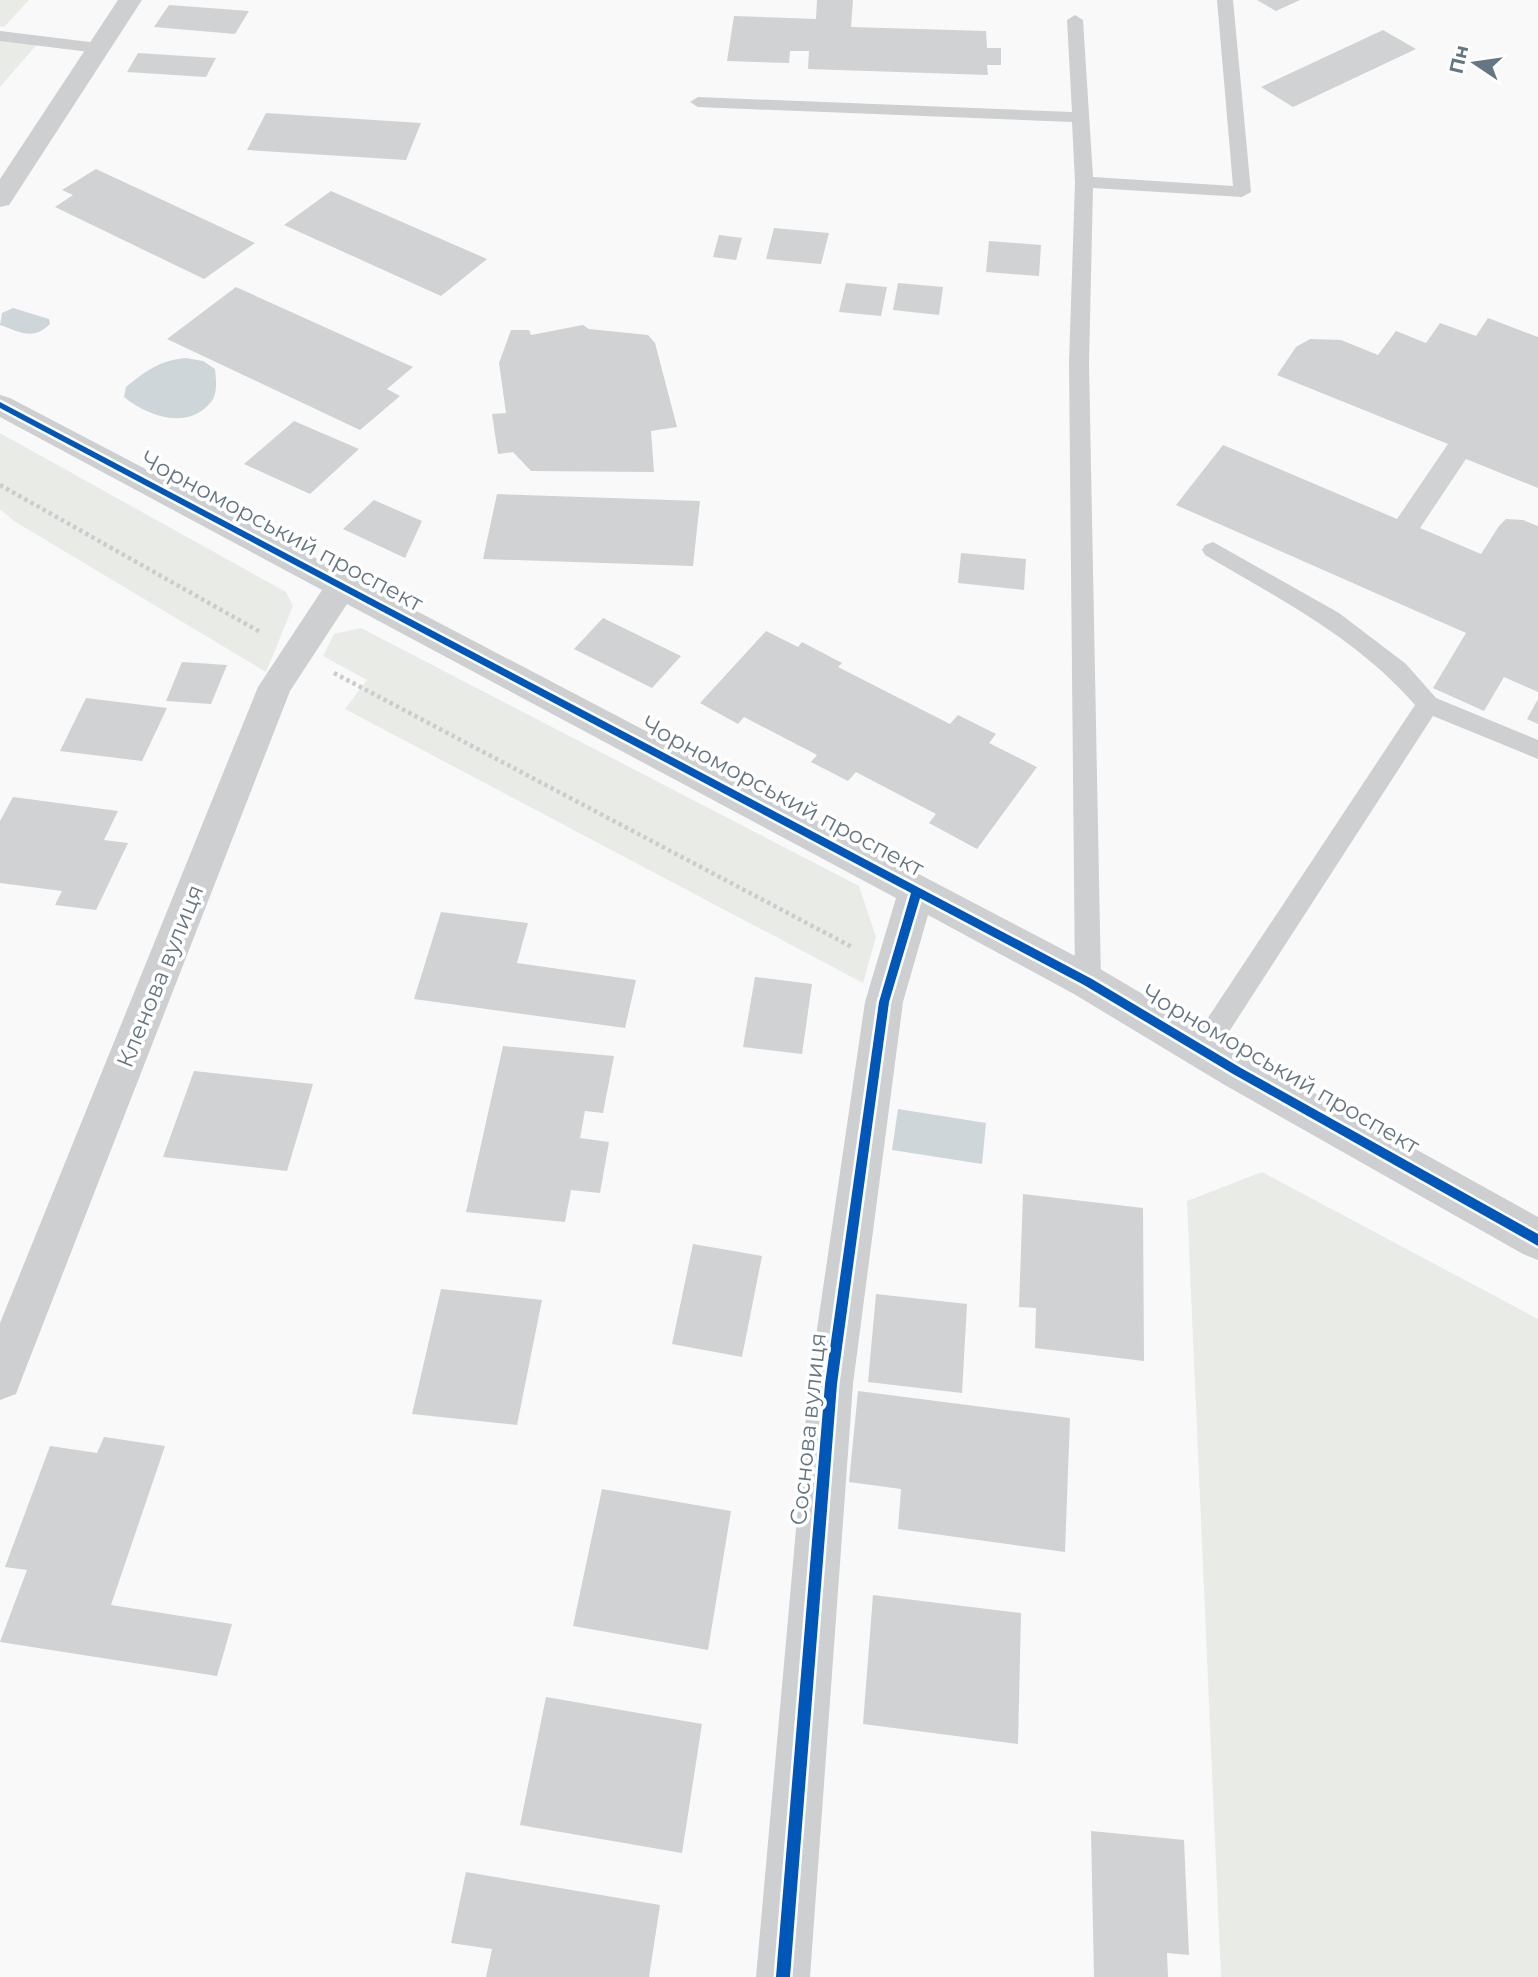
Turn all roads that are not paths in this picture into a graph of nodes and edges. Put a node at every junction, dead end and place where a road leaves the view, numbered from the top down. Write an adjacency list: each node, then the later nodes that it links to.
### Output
1 (130, 0): 5 (street)
2 (1226, 0): 8 (lane)
3 (1075, 19): 7 (lane)
4 (0, 36): 5 (lane)
5 (98, 48): 9 (street)
6 (698, 102): 7 (lane)
7 (1080, 117): 8 (lane)
8 (1084, 182): 16 (lane)
9 (0, 199)
10 (0, 405): 12 (street, Чорноморський проспект)
11 (1213, 550): 13 (lane)
12 (342, 586): 15 (street, Чорноморський проспект); 19 (street, Кленова вулиця)
13 (1428, 704): 14 (lane); 17 (lane)
14 (1538, 750)
15 (916, 891): 16 (street, Чорноморський проспект); 20 (street, Соснова вулиця)
16 (1088, 982): 17 (street, Чорноморський проспект)
17 (1202, 1050): 18 (street, Чорноморський проспект)
18 (1538, 1240)
19 (0, 1378)
20 (783, 1977)

